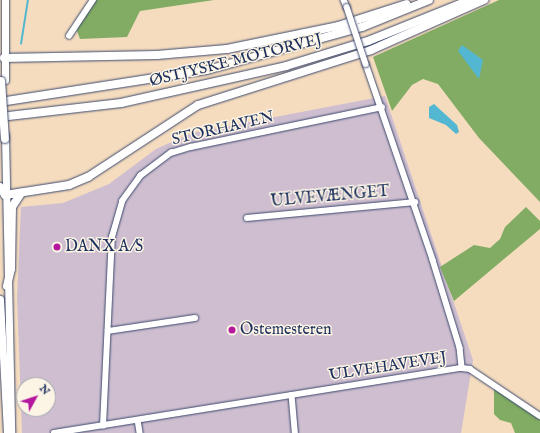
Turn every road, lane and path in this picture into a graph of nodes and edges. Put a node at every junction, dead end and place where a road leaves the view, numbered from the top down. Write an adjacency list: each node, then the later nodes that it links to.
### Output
1 (5, 0): 9 (main road)
2 (93, 0): 8 (street)
3 (344, 0): 12 (street, ULVEHAVEVEJ, bridge)
4 (417, 0): 9 (highway)
5 (429, 0): 11 (highway, ØSTJYSKE MOTORVEJ)
6 (470, 0): 13 (highway, ØSTJYSKE MOTORVEJ)
7 (484, 0): 16 (highway)
8 (68, 36)
9 (2, 58): 10 (main road)
10 (2, 79): 14 (highway, bridge)
11 (0, 102)
12 (382, 107): 18 (street, ULVEHAVEVEJ); 23 (street, STORHAVEN)
13 (2, 119): 14 (main road, bridge)
14 (5, 139): 17 (main road)
15 (0, 187): 17 (highway)
16 (21, 193): 17 (highway); 20 (highway)
17 (2, 195): 20 (main road)
18 (415, 202): 19 (street, ULVEVÆNGET); 24 (street, ULVEHAVEVEJ)
19 (247, 218)
20 (7, 286): 30 (main road)
21 (0, 299): 29 (main road)
22 (195, 318): 23 (street)
23 (108, 331): 28 (street, STORHAVEN)
24 (462, 368): 25 (street, ULVEHAVEVEJ); 26 (street)
25 (292, 395): 27 (street, ULVEHAVEVEJ); 33 (street)
26 (540, 416)
27 (138, 420): 28 (street, ULVEHAVEVEJ); 32 (street)
28 (103, 426): 31 (street, ULVEHAVEVEJ)
29 (7, 433)
30 (11, 433)
31 (54, 433)
32 (140, 433)
33 (295, 433)

